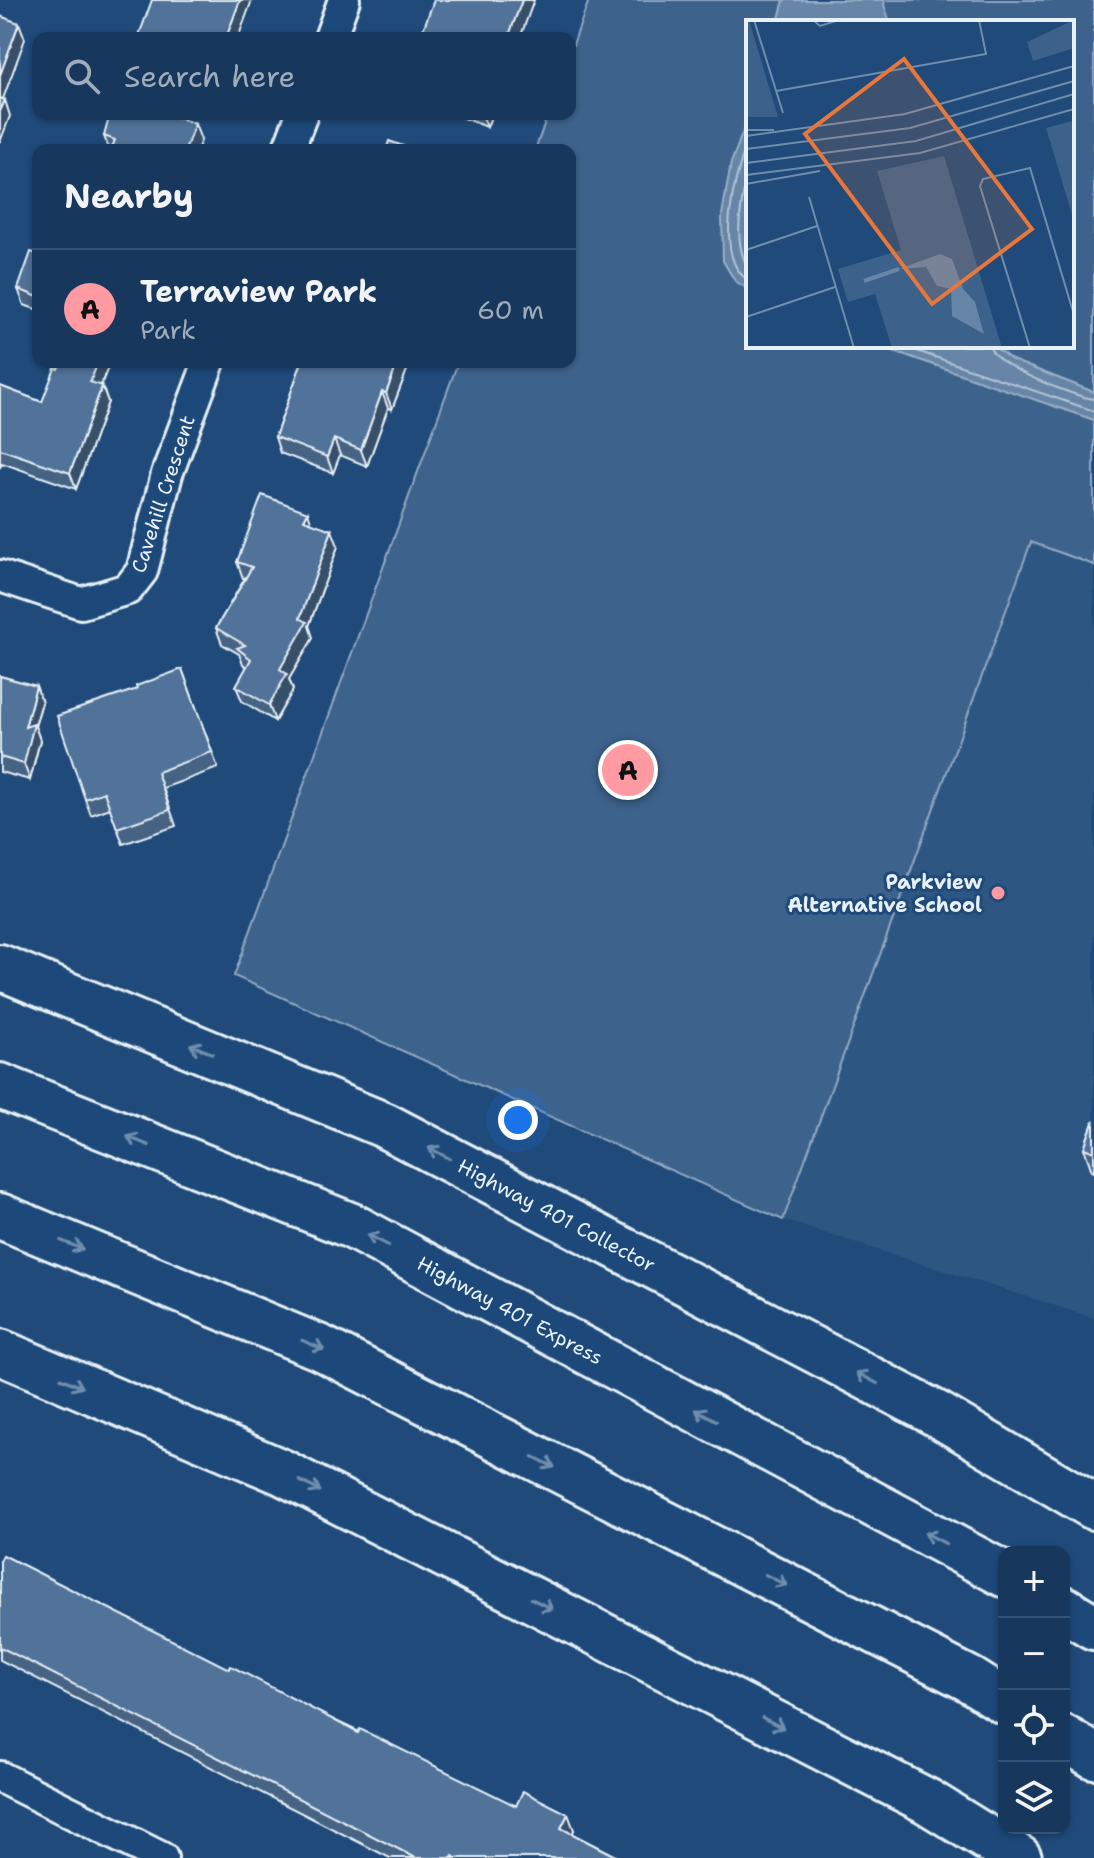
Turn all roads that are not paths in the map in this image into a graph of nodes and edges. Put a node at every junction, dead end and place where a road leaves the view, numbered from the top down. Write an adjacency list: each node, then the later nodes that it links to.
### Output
1 (344, 0): 2 (street)
2 (332, 32)
3 (300, 120): 4 (street)
4 (290, 144)
5 (207, 368): 6 (street, Cavehill Crescent)
6 (0, 576)
7 (0, 967): 11 (highway, Highway 401 Collector, one-way to 7)
8 (0, 1086): 14 (highway, Highway 401 Express, one-way to 8)
9 (0, 1216): 17 (highway, one-way to 17)
10 (0, 1352): 22 (highway, one-way to 22)
11 (937, 1414): 12 (highway); 13 (highway, Highway 401 Collector)
12 (1094, 1481)
13 (1094, 1507)
14 (998, 1571)
15 (1070, 1613): 16 (highway)
16 (1094, 1627)
17 (998, 1697)
18 (1070, 1742): 19 (highway)
19 (1094, 1756)
20 (0, 1777): 21 (street)
21 (162, 1858)
22 (1019, 1858)

